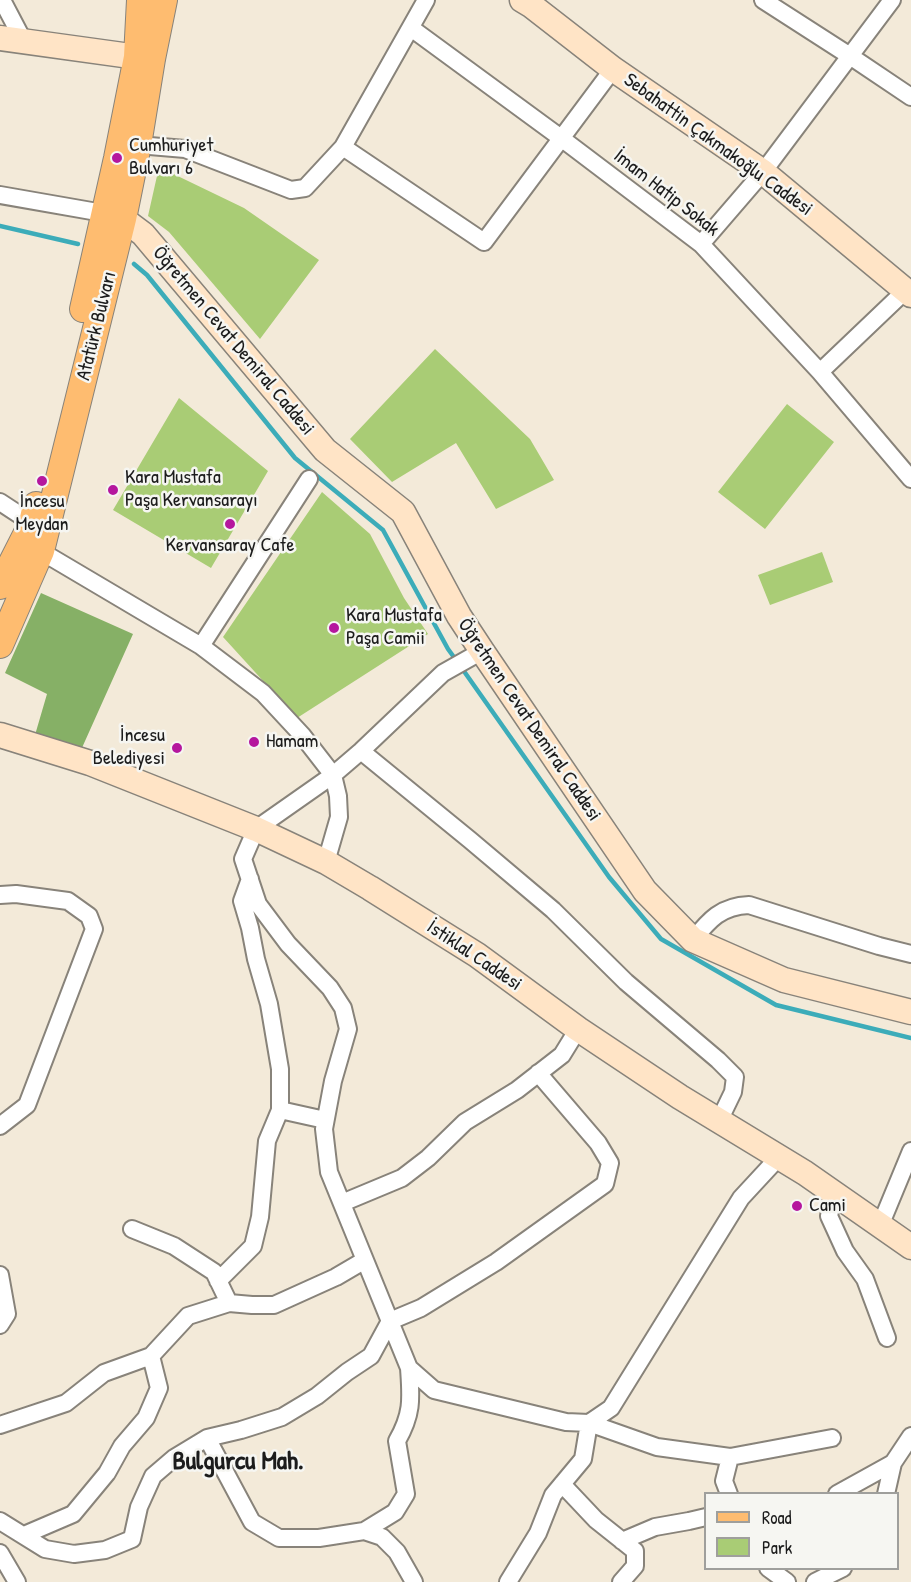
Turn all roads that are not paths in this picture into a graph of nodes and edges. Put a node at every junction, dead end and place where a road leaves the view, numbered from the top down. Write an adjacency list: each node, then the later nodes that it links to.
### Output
1 (2, 0): 10 (street)
2 (140, 0): 12 (main road, Atatürk Bulvarı)
3 (164, 0): 12 (main road, Atatürk Bulvarı)
4 (426, 0): 8 (street)
5 (763, 0): 11 (street)
6 (892, 0): 11 (street)
7 (530, 2): 13 (main road, Sebahattin Çakmakoğlu Caddesi)
8 (411, 28): 15 (street, İmam Hatip Sokak); 17 (street)
9 (0, 38): 10 (main road)
10 (24, 42): 12 (main road)
11 (850, 56): 14 (street); 18 (street)
12 (145, 58): 16 (main road, Atatürk Bulvarı); 20 (main road, Atatürk Bulvarı)
13 (613, 69): 15 (street); 18 (main road, Sebahattin Çakmakoğlu Caddesi)
14 (911, 97)
15 (561, 138): 17 (street); 21 (street, İmam Hatip Sokak)
16 (138, 145): 17 (street); 20 (main road, Atatürk Bulvarı)
17 (344, 147)
18 (763, 172): 21 (street); 22 (main road, Sebahattin Çakmakoğlu Caddesi)
19 (0, 195): 20 (street)
20 (113, 216): 27 (main road, Atatürk Bulvarı); 31 (main road, Öğretmen Cevat Demiral Caddesi)
21 (701, 243): 23 (street, İmam Hatip Sokak)
22 (909, 293): 23 (street)
23 (820, 372): 25 (street, İmam Hatip Sokak)
24 (309, 479): 30 (street)
25 (911, 479)
26 (0, 502): 27 (street)
27 (32, 538): 28 (main road, Atatürk Bulvarı); 29 (main road, Atatürk Bulvarı); 30 (street)
28 (0, 586)
29 (0, 645)
30 (201, 646): 34 (street)
31 (476, 654): 33 (street); 39 (main road, Öğretmen Cevat Demiral Caddesi)
32 (0, 735): 35 (main road, İstiklal Caddesi)
33 (361, 751): 34 (street); 46 (street)
34 (333, 775): 35 (street); 36 (street)
35 (256, 829): 36 (main road, İstiklal Caddesi); 37 (street)
36 (326, 862): 42 (main road, İstiklal Caddesi)
37 (250, 879): 44 (street); 45 (street)
38 (0, 895): 47 (street)
39 (693, 940): 40 (street); 41 (main road, Öğretmen Cevat Demiral Caddesi)
40 (911, 954)
41 (911, 1012)
42 (578, 1029): 43 (street); 46 (main road, İstiklal Caddesi)
43 (538, 1073): 51 (street); 59 (street)
44 (280, 1110): 45 (street); 57 (street)
45 (325, 1120): 51 (street)
46 (719, 1121): 49 (main road, İstiklal Caddesi)
47 (0, 1126)
48 (911, 1151): 52 (street)
49 (778, 1158): 50 (main road, İstiklal Caddesi); 64 (street)
50 (834, 1193): 52 (main road, İstiklal Caddesi); 61 (street)
51 (342, 1203): 55 (street)
52 (880, 1226): 54 (main road, İstiklal Caddesi)
53 (132, 1229): 57 (street)
54 (911, 1247)
55 (365, 1260): 58 (street); 59 (street)
56 (0, 1275): 60 (street)
57 (218, 1281): 58 (street)
58 (229, 1303): 62 (street)
59 (390, 1321): 63 (street); 67 (street)
60 (0, 1325)
61 (886, 1338)
62 (151, 1356): 65 (street); 78 (street)
63 (408, 1368): 64 (street); 77 (street)
64 (589, 1423): 69 (street); 71 (street)
65 (0, 1425)
66 (911, 1436): 70 (street)
67 (207, 1438): 77 (street); 78 (street)
68 (832, 1438): 69 (street)
69 (730, 1457): 72 (street)
70 (893, 1463): 73 (street); 74 (street)
71 (562, 1484): 79 (street); 85 (street)
72 (728, 1492)
73 (841, 1492)
74 (886, 1492)
75 (704, 1516): 79 (street)
76 (0, 1521): 78 (street)
77 (364, 1531): 84 (street)
78 (24, 1535)
79 (622, 1541): 86 (street)
80 (0, 1553): 83 (street)
81 (769, 1570): 87 (street)
82 (841, 1570): 88 (street)
83 (17, 1582)
84 (414, 1582)
85 (508, 1582)
86 (621, 1582)
87 (787, 1582)
88 (814, 1582)

